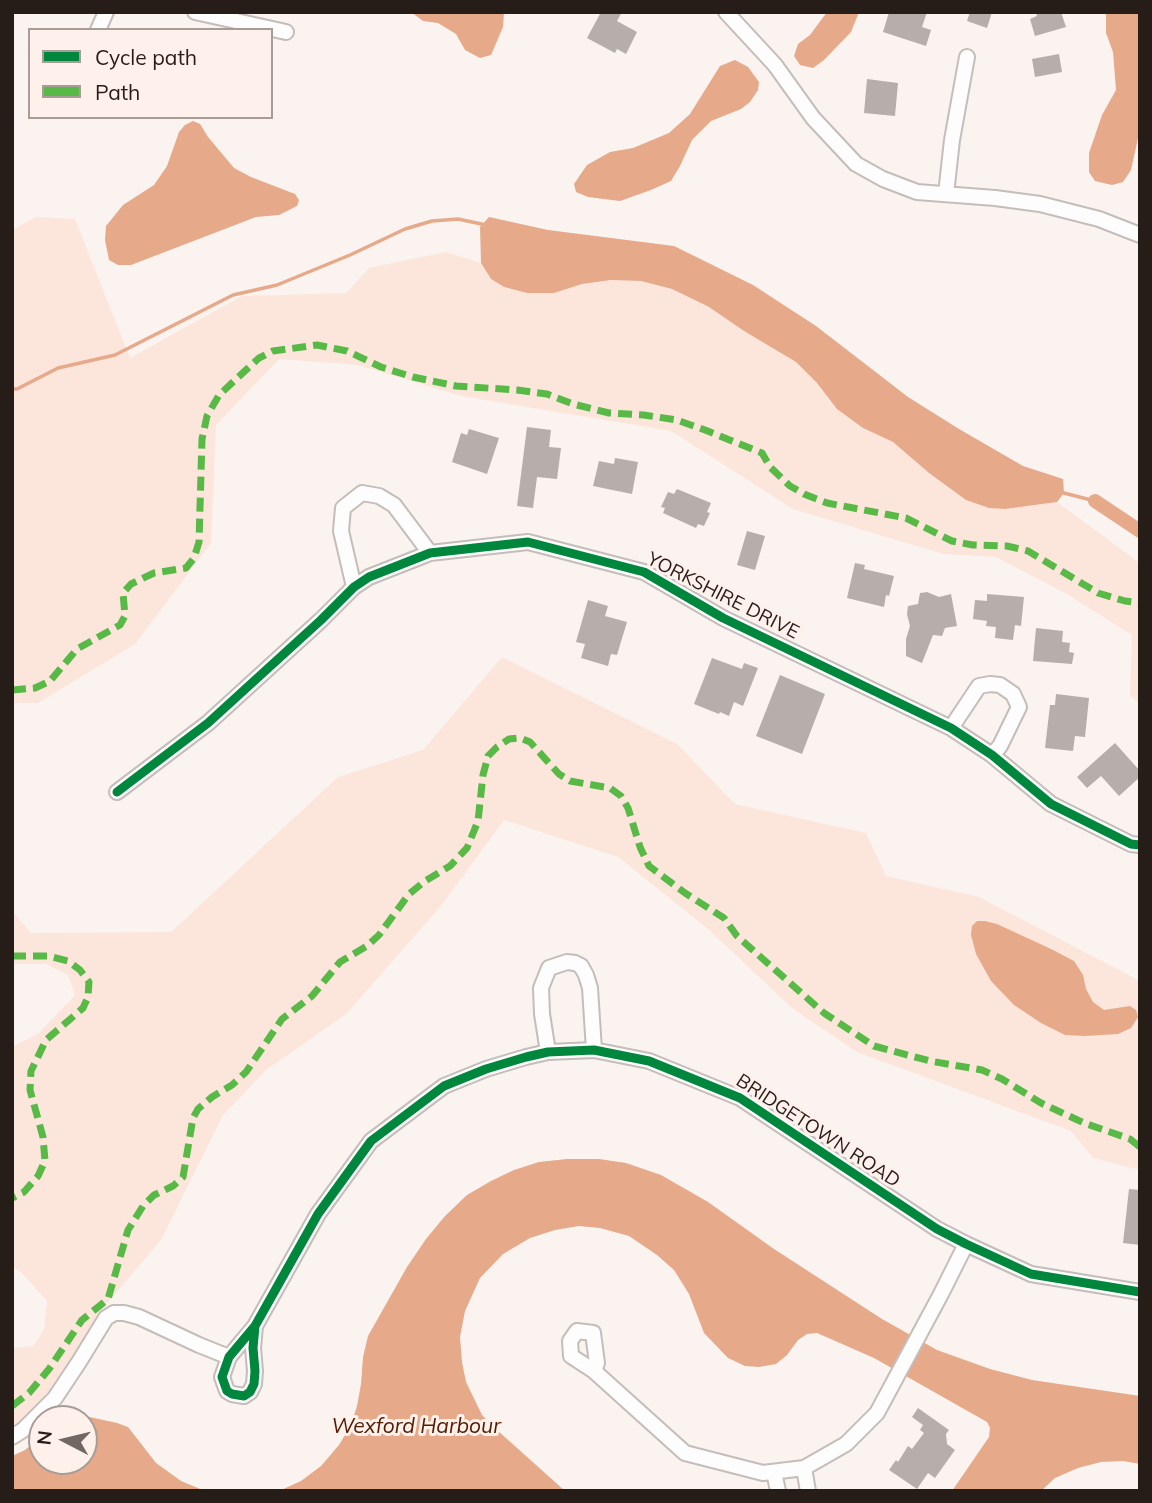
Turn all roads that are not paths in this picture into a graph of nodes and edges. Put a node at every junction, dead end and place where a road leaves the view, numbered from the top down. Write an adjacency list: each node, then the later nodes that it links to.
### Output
1 (106, 12): 4 (street)
2 (195, 12): 5 (street)
3 (726, 12): 9 (street)
4 (99, 28)
5 (268, 28)
6 (273, 29): 7 (street)
7 (286, 32)
8 (967, 57): 9 (street)
9 (946, 194): 10 (street)
10 (1140, 235)
11 (430, 553): 12 (street, YORKSHIRE DRIVE); 12 (street); 13 (street, YORKSHIRE DRIVE)
12 (354, 587): 15 (street, YORKSHIRE DRIVE)
13 (951, 728): 14 (street, YORKSHIRE DRIVE); 14 (street)
14 (992, 755): 16 (street, YORKSHIRE DRIVE)
15 (117, 792)
16 (1140, 845)
17 (594, 1050): 18 (street, BRIDGETOWN ROAD); 18 (street); 19 (street, BRIDGETOWN ROAD)
18 (548, 1052): 21 (street, BRIDGETOWN ROAD)
19 (965, 1244): 20 (street, BRIDGETOWN ROAD); 25 (street)
20 (1140, 1292)
21 (255, 1326): 22 (street, BRIDGETOWN ROAD); 22 (street, BRIDGETOWN ROAD)
22 (229, 1357): 24 (street)
23 (594, 1371): 26 (street)
24 (12, 1437)
25 (804, 1468): 26 (street); 28 (street)
26 (774, 1472): 27 (street)
27 (778, 1491)
28 (808, 1491)

